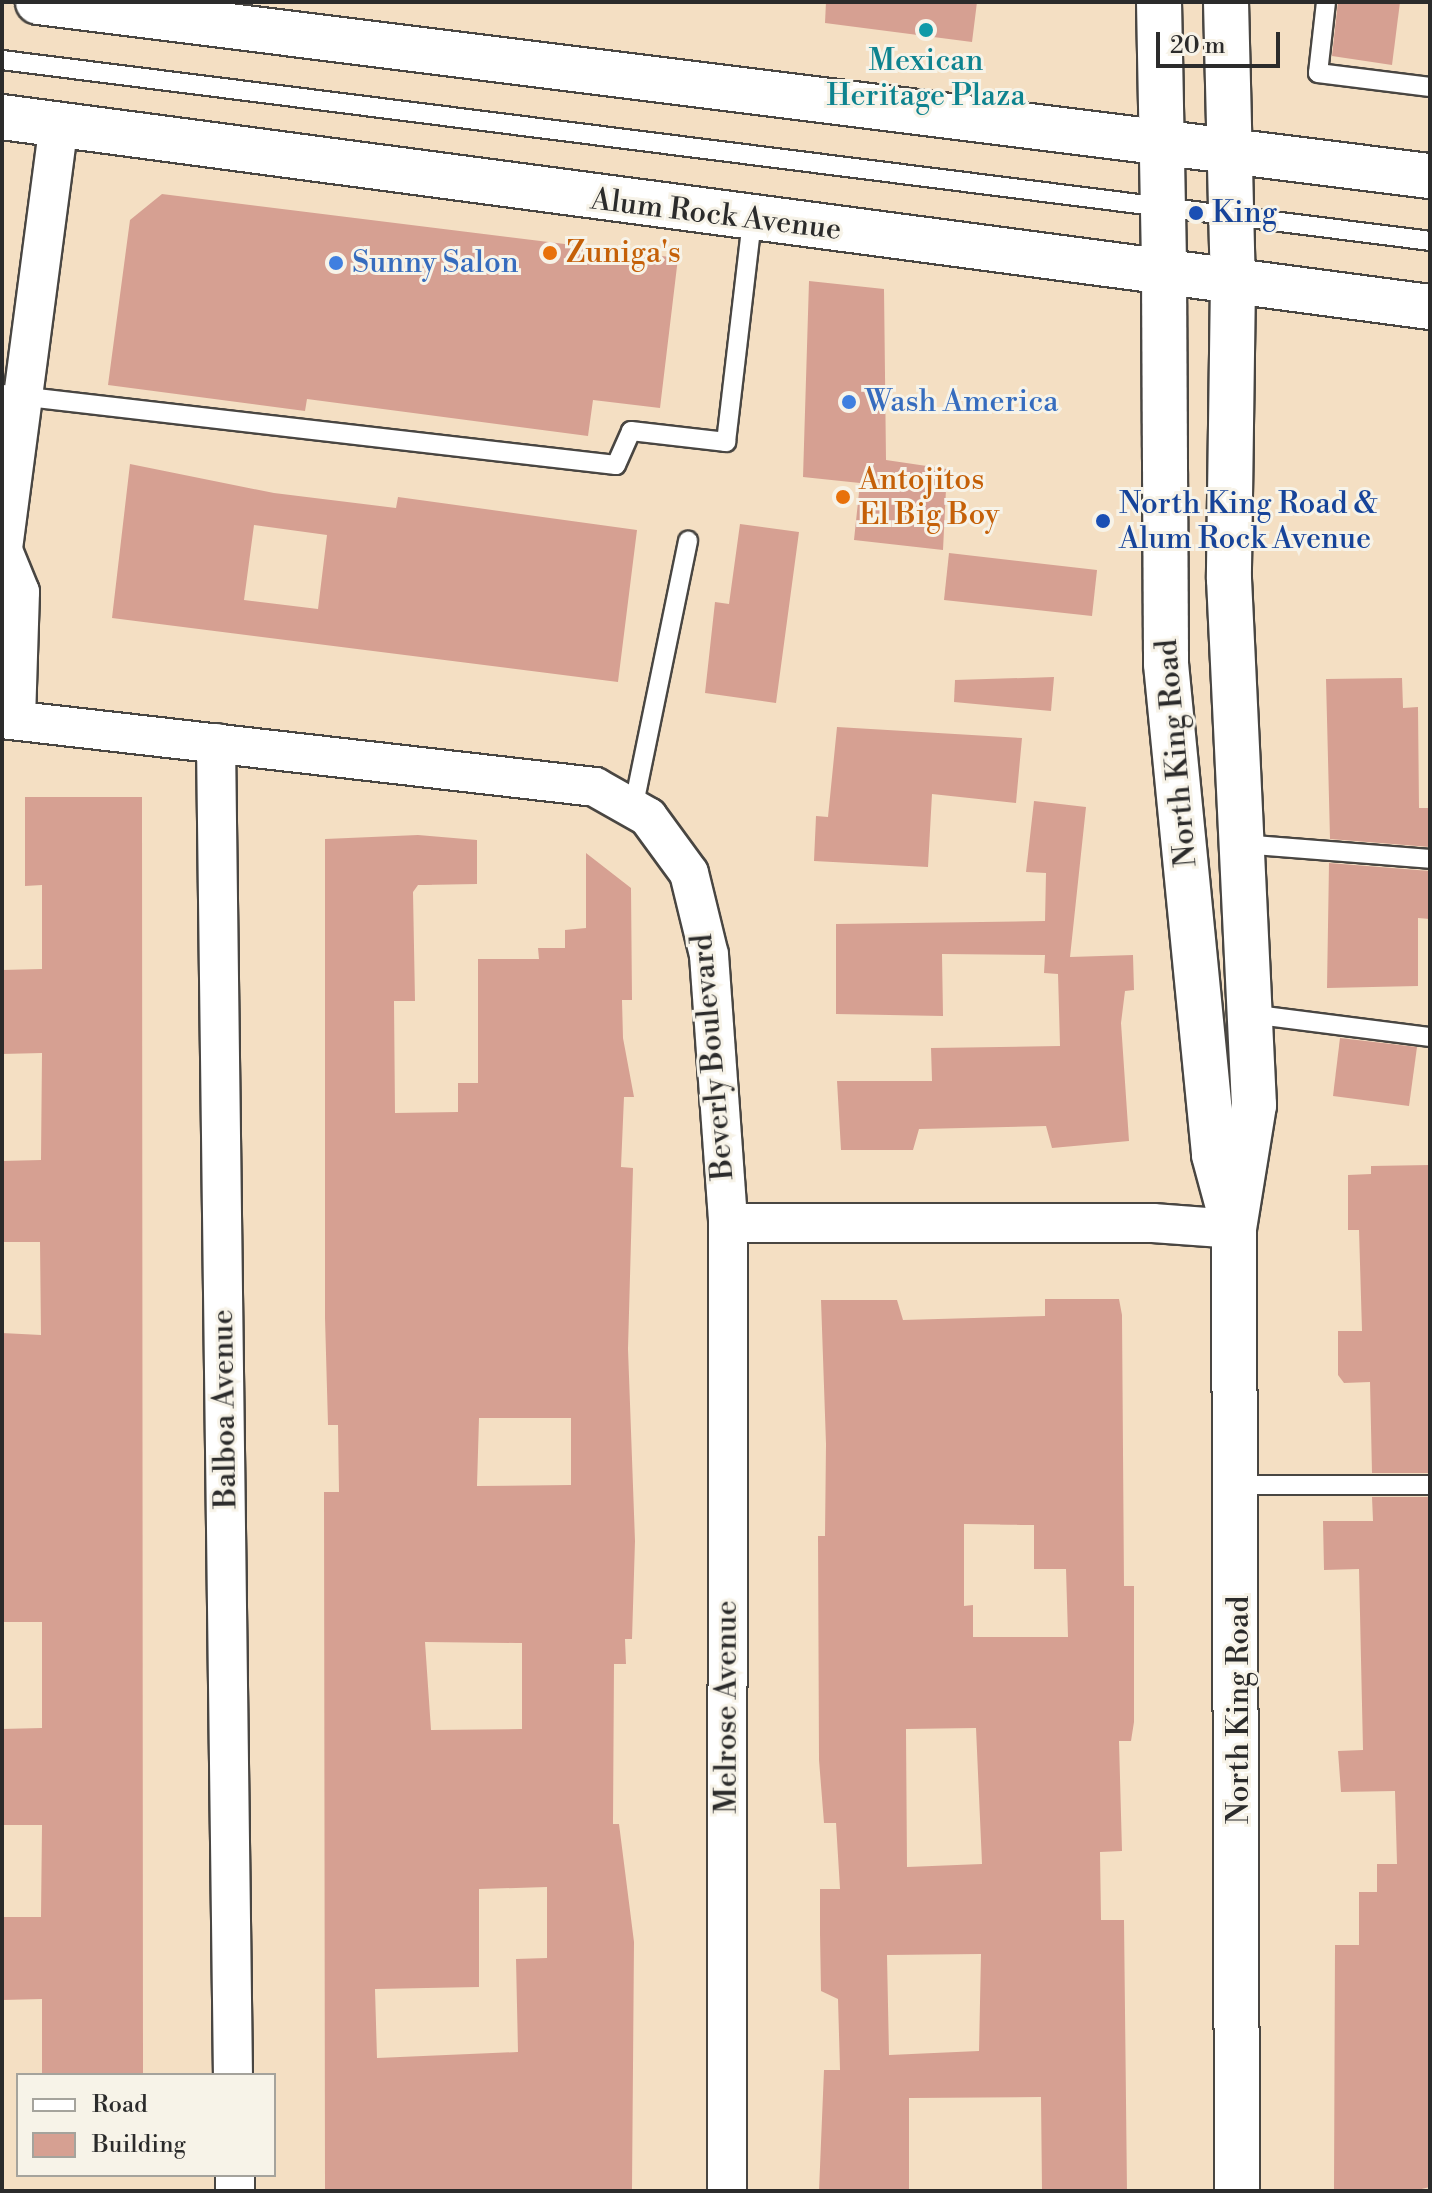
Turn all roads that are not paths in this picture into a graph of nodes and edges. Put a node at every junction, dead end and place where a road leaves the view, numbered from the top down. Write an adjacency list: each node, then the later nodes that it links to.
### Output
1 (38, 2): 5 (main road)
2 (1159, 2): 10 (main road, North King Road)
3 (1226, 2): 11 (main road, North King Road)
4 (1326, 2): 7 (lane)
5 (122, 6): 10 (main road)
6 (2, 60): 13 (lane)
7 (1430, 87)
8 (2, 117): 9 (main road, Alum Rock Avenue)
9 (59, 125): 15 (main road, Alum Rock Avenue); 20 (street)
10 (1163, 142): 11 (main road); 13 (main road, North King Road)
11 (1225, 151): 12 (main road); 14 (main road, North King Road)
12 (1430, 176)
13 (1164, 205): 14 (lane); 17 (main road, North King Road)
14 (1229, 213): 16 (lane); 18 (main road, North King Road)
15 (752, 220): 17 (main road, Alum Rock Avenue); 20 (lane)
16 (1430, 241)
17 (1164, 273): 18 (main road, Alum Rock Avenue); 31 (main road, North King Road)
18 (1233, 282): 19 (main road, Alum Rock Avenue); 26 (main road, North King Road)
19 (1430, 307)
20 (13, 396): 22 (street)
21 (688, 541): 25 (lane)
22 (3, 554): 23 (street)
23 (9, 719): 24 (street, Beverly Boulevard)
24 (216, 743): 25 (street, Beverly Boulevard); 34 (street, Balboa Avenue)
25 (633, 809): 30 (street, Beverly Boulevard)
26 (1241, 844): 27 (lane); 28 (main road, North King Road)
27 (1430, 859)
28 (1250, 1014): 29 (lane); 31 (main road, North King Road)
29 (1430, 1037)
30 (728, 1223): 31 (street, Beverly Boulevard); 35 (street, Melrose Avenue)
31 (1234, 1229): 32 (main road, North King Road)
32 (1239, 1485): 33 (lane); 36 (main road, North King Road)
33 (1430, 1485)
34 (233, 2073)
35 (727, 2191)
36 (1237, 2191)

